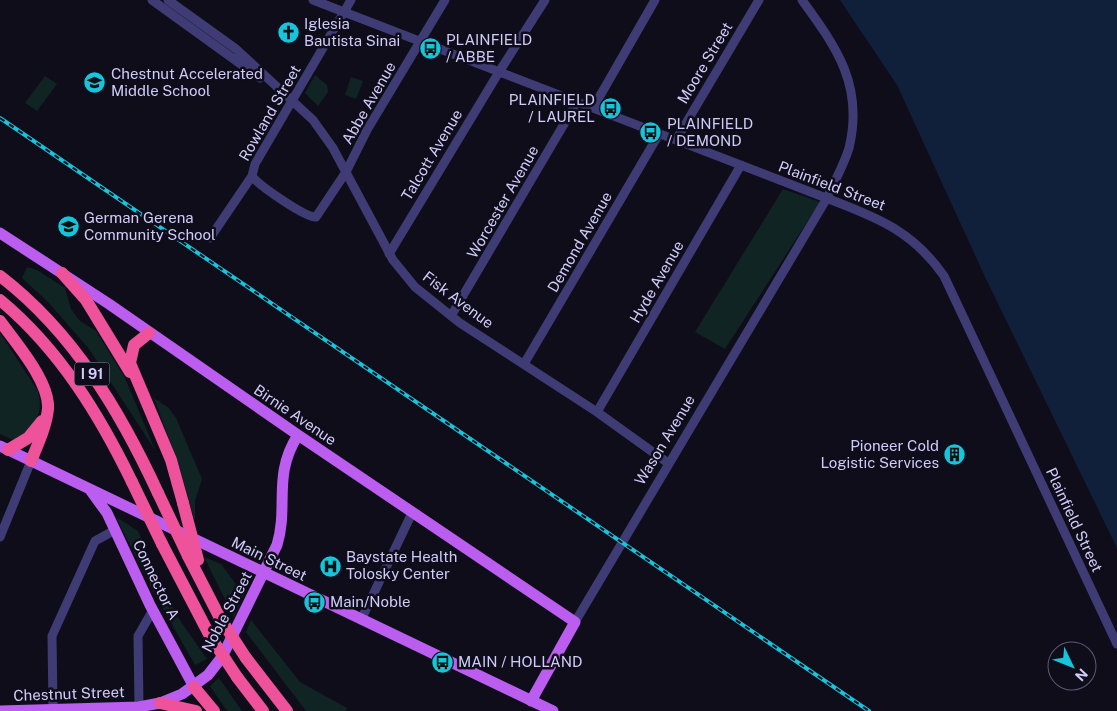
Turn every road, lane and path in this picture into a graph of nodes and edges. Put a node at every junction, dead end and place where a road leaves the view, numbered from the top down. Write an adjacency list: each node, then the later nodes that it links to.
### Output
1 (152, 0): 13 (street, Fisk Avenue)
2 (168, 0): 13 (street, Fisk Avenue)
3 (313, 0): 10 (street, Plainfield Street)
4 (351, 0): 10 (street, Rowland Street)
5 (445, 0): 11 (street, Abbe Avenue)
6 (545, 0): 12 (street, Talcott Avenue)
7 (655, 0): 15 (street)
8 (759, 0): 17 (street, Moore Street)
9 (802, 0): 21 (street, Wason Avenue)
10 (344, 12): 11 (street, Plainfield Street); 13 (street, Rowland Street)
11 (420, 41): 12 (street, Plainfield Street); 19 (street, Abbe Avenue)
12 (499, 72): 14 (street, Plainfield Street); 24 (street, Talcott Avenue)
13 (293, 102): 19 (street, Fisk Avenue); 20 (street, Rowland Street)
14 (577, 102): 15 (street, Plainfield Street); 28 (street, Worcester Avenue)
15 (594, 108): 16 (street, Plainfield Street)
16 (659, 134): 17 (street, Plainfield Street); 31 (street, Demond Avenue)
17 (676, 140): 18 (street, Plainfield Street)
18 (741, 165): 21 (street, Plainfield Street); 33 (street, Hyde Avenue)
19 (346, 172): 20 (street, Abbe Avenue); 24 (street, Fisk Avenue)
20 (252, 176): 23 (street, Rowland Street)
21 (828, 198): 38 (street, Wason Avenue); 48 (street, Plainfield Street)
22 (0, 233): 25 (main road, Birnie Avenue)
23 (210, 238)
24 (389, 254): 28 (street, Fisk Avenue)
25 (62, 274): 30 (main road, Birnie Avenue); 32 (highway)
26 (0, 276): 43 (highway, I 91, bridge)
27 (0, 300): 57 (highway, I 91, bridge)
28 (451, 316): 31 (street, Fisk Avenue)
29 (0, 321): 34 (highway)
30 (149, 333): 32 (highway); 35 (main road, Birnie Avenue)
31 (524, 364): 33 (street, Fisk Avenue)
32 (148, 405): 43 (highway, bridge)
33 (597, 412): 38 (street, Fisk Avenue)
34 (47, 415): 36 (highway); 37 (highway)
35 (298, 435): 40 (main road, Birnie Avenue); 44 (main road, Noble Street)
36 (4, 448): 37 (main road, Main Street)
37 (31, 461): 39 (main road, Main Street); 42 (street)
38 (668, 462): 47 (street, Wason Avenue)
39 (88, 488): 41 (main road, Connector A); 44 (main road, Main Street)
40 (412, 513): 46 (street); 47 (main road, Birnie Avenue)
41 (115, 530): 45 (main road, Connector A); 53 (street)
42 (0, 537)
43 (193, 558): 58 (highway, I 91, bridge)
44 (265, 573): 46 (main road, Main Street); 49 (main road, Noble Street)
45 (153, 610): 49 (main road, Connector A); 52 (street)
46 (362, 620): 50 (main road, Main Street)
47 (575, 622): 50 (main road, Wason Avenue)
48 (1117, 644)
49 (194, 687): 51 (main road, Noble Street); 56 (highway)
50 (532, 700): 59 (main road, Main Street)
51 (160, 703): 52 (main road, Noble Street); 55 (highway)
52 (139, 707): 53 (main road, Chestnut Street)
53 (53, 709): 54 (main road, Chestnut Street)
54 (0, 711)
55 (196, 711)
56 (214, 711)
57 (263, 711)
58 (287, 711)
59 (553, 711)

